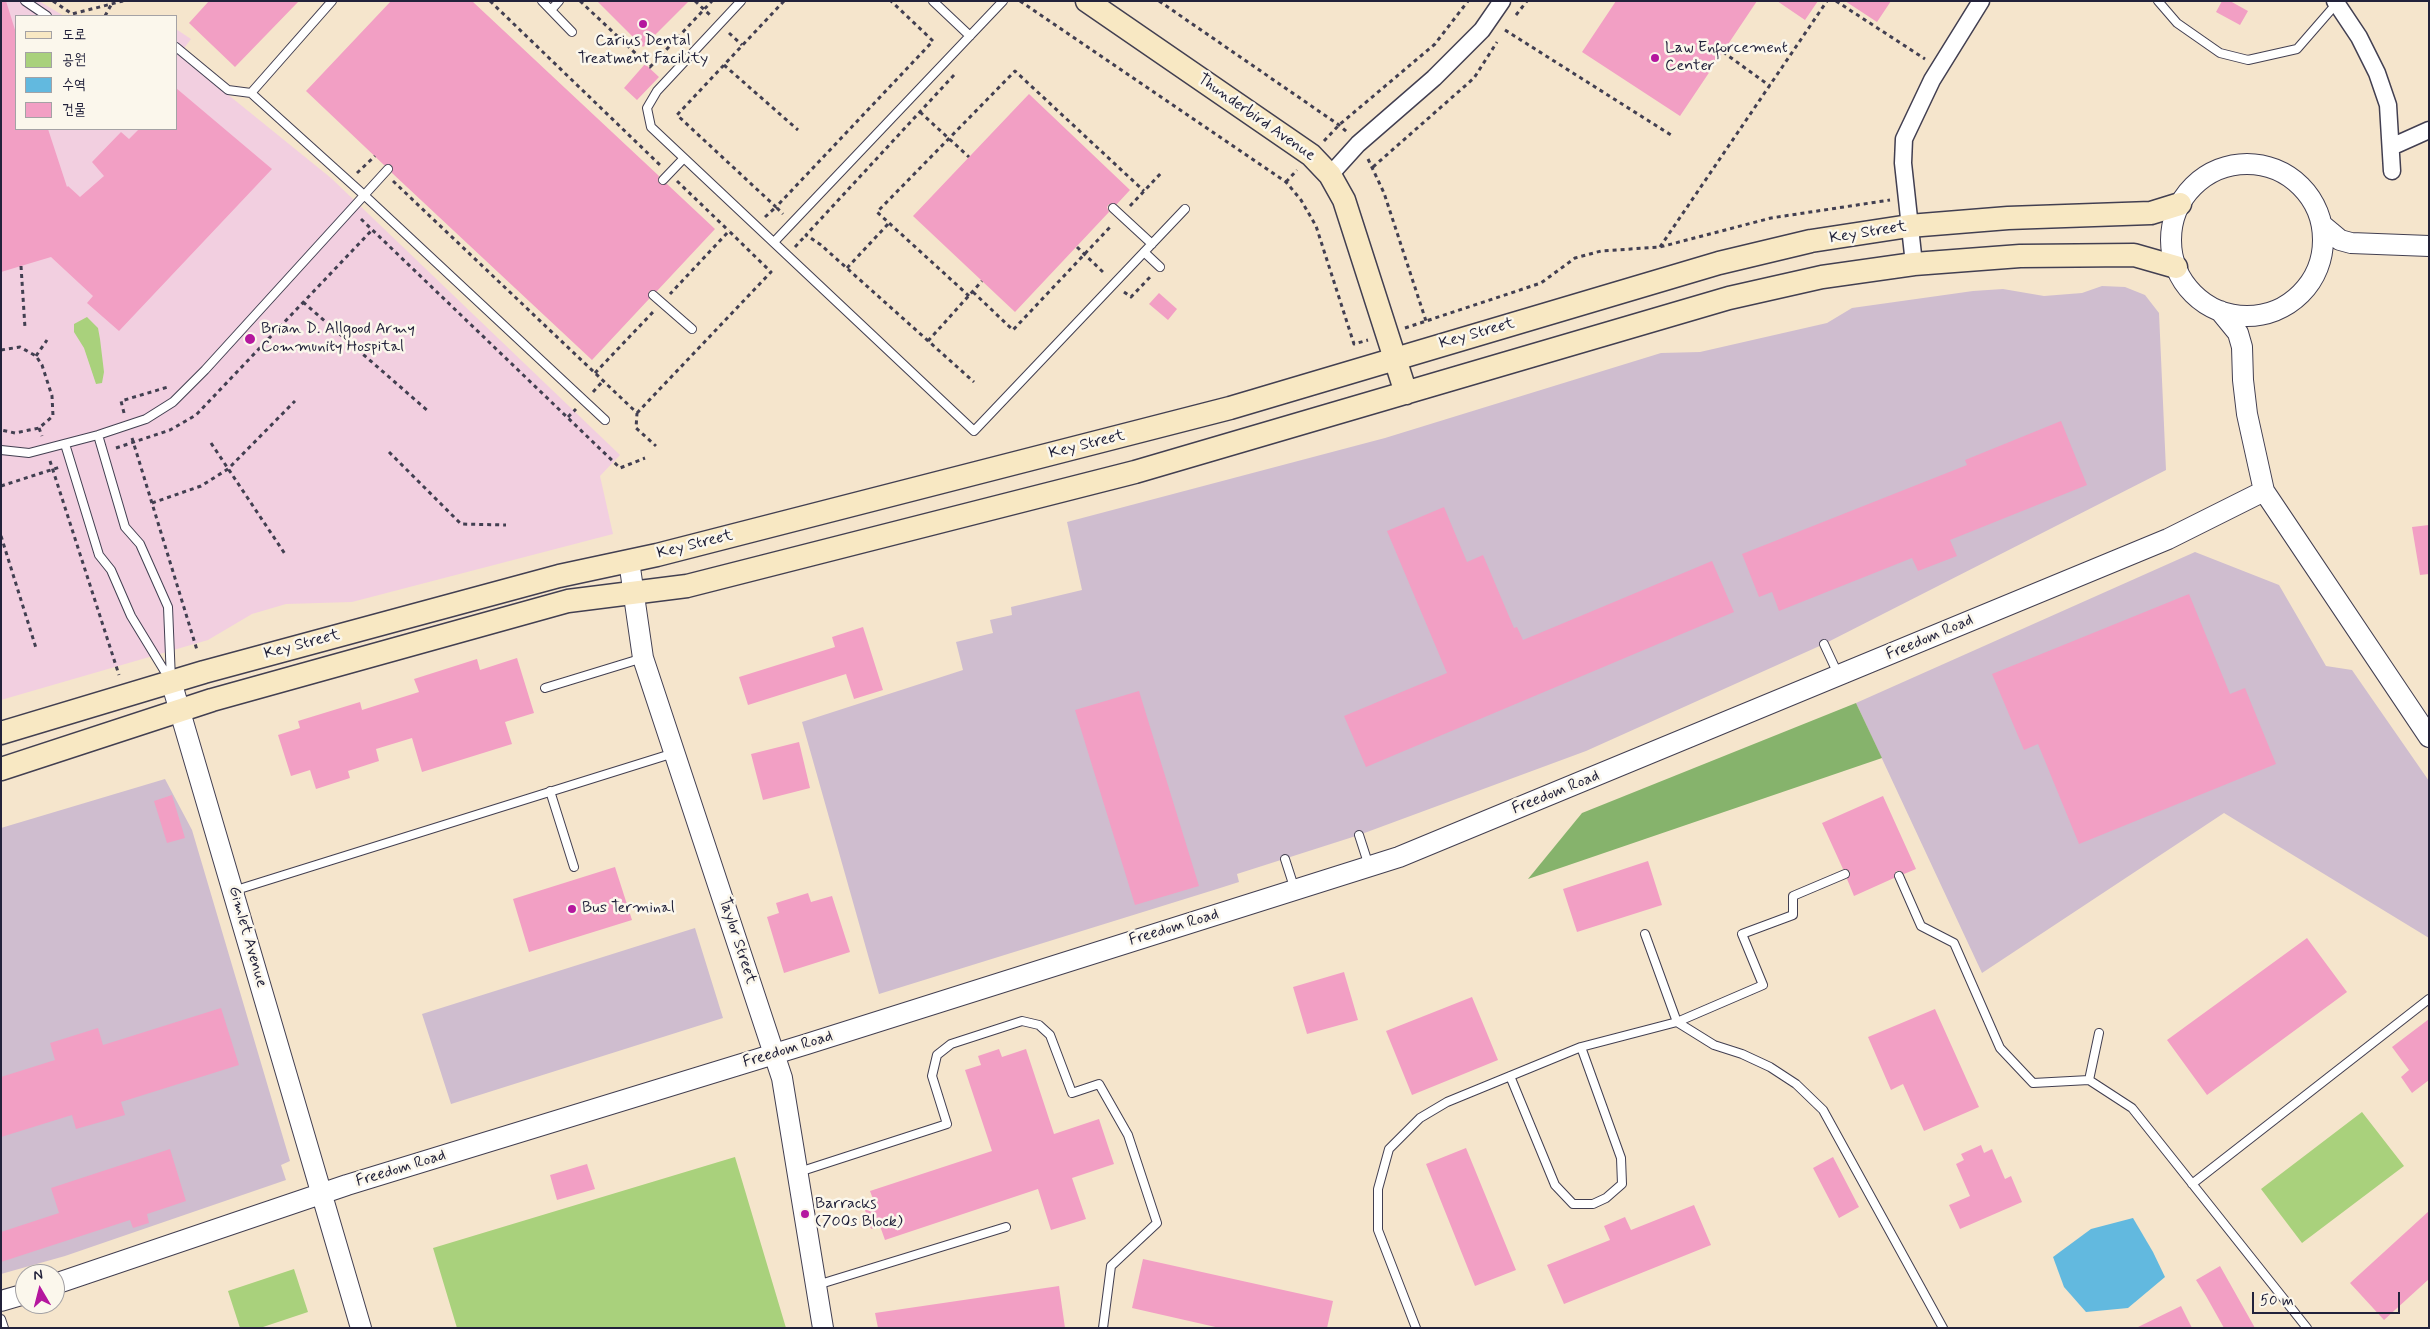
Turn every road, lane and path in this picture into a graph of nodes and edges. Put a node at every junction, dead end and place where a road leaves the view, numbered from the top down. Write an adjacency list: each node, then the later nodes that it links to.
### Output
1 (25, 1): 28 (lane)
2 (53, 1): 25 (path)
3 (123, 1): 25 (path)
4 (332, 1): 38 (lane)
5 (490, 1): 50 (path)
6 (542, 1): 27 (lane)
7 (559, 1): 27 (lane)
8 (580, 1): 9 (path)
9 (712, 1)
10 (741, 1): 46 (lane)
11 (784, 1): 34 (path)
12 (891, 1): 34 (path)
13 (934, 1): 31 (lane)
14 (1003, 1): 31 (lane)
15 (1087, 1): 51 (main road, Thunderbird Avenue)
16 (1159, 1): 17 (path)
17 (1468, 1)
18 (1502, 1): 51 (street)
19 (1827, 1): 37 (path)
20 (1836, 1): 35 (path)
21 (1981, 1): 35 (street)
22 (2158, 1): 24 (lane)
23 (1021, 2): 26 (path); 90 (path)
24 (2336, 2): 44 (street)
25 (111, 4): 29 (path)
26 (1015, 9)
27 (550, 10): 30 (lane)
28 (46, 15)
29 (106, 15)
30 (572, 32)
31 (970, 36): 65 (lane)
32 (178, 49): 38 (lane)
33 (1723, 52): 37 (path)
34 (724, 65): 40 (path)
35 (1940, 69): 55 (street)
36 (957, 72): 39 (path)
37 (1770, 86): 70 (path)
38 (252, 93): 54 (lane)
39 (920, 112): 43 (path); 78 (path)
40 (798, 130)
41 (2429, 130): 44 (street)
42 (1671, 135): 87 (path)
43 (949, 138): 45 (path); 53 (path); 61 (path)
44 (2392, 147): 48 (street)
45 (969, 157)
46 (684, 158): 50 (lane); 65 (lane)
47 (387, 171): 54 (lane); 109 (path)
48 (2392, 171)
49 (1162, 172): 53 (path)
50 (669, 174): 52 (lane); 64 (path)
51 (1330, 175): 90 (main road, Thunderbird Avenue)
52 (663, 180)
53 (1144, 191): 60 (path)
54 (364, 195): 58 (lane); 102 (lane)
55 (1907, 197): 63 (street); 70 (path)
56 (2180, 204): 62 (street); 63 (main road, Key Street); 77 (street)
57 (1113, 208): 60 (lane)
58 (351, 209): 103 (lane); 113 (path)
59 (1185, 209): 67 (lane)
60 (1121, 215): 67 (lane); 72 (path)
61 (889, 223): 78 (path); 83 (path)
62 (2322, 225): 66 (street); 73 (street)
63 (1909, 226): 74 (street); 96 (main road, Key Street)
64 (729, 231)
65 (774, 242): 80 (lane)
66 (2351, 243): 68 (street); 73 (street)
67 (1152, 244): 71 (lane)
68 (2429, 246)
69 (1077, 247): 72 (path)
70 (1660, 247): 87 (path)
71 (1144, 252): 76 (lane); 80 (lane)
72 (1084, 254): 80 (path); 81 (path)
73 (2322, 258): 86 (street)
74 (1914, 264): 77 (main road, Key Street); 99 (main road, Key Street)
75 (20, 266): 88 (path)
76 (1160, 267): 80 (path)
77 (2176, 267): 85 (street)
78 (847, 268): 92 (path)
79 (982, 281): 81 (path)
80 (1115, 283)
81 (973, 292): 83 (path)
82 (653, 295): 89 (lane)
83 (969, 296): 92 (path)
84 (303, 302): 101 (path)
85 (2220, 311): 86 (street); 93 (street)
86 (2264, 314): 93 (street)
87 (1426, 321): 90 (path)
88 (26, 328)
89 (692, 329)
90 (1388, 334): 96 (main road, Thunderbird Avenue)
91 (47, 340): 95 (path)
92 (928, 341): 98 (path)
93 (2242, 346): 115 (street)
94 (1, 350): 95 (path)
95 (36, 356): 104 (path)
96 (1395, 358): 99 (main road, Thunderbird Avenue); 120 (main road, Key Street)
97 (174, 380): 103 (path)
98 (974, 382)
99 (1406, 393): 121 (main road, Key Street)
100 (295, 401): 114 (path)
101 (428, 411)
102 (605, 420)
103 (128, 425): 106 (lane); 116 (path)
104 (39, 428): 105 (path); 110 (path)
105 (1, 430)
106 (98, 435): 108 (lane); 128 (lane)
107 (211, 442): 114 (path)
108 (65, 444): 110 (lane); 128 (lane)
109 (656, 446)
110 (46, 449): 111 (lane); 126 (path)
111 (1, 450)
112 (389, 452): 117 (path)
113 (645, 458)
114 (228, 468): 116 (path); 119 (path)
115 (2264, 491): 127 (street, Freedom Road); 132 (street)
116 (152, 503): 124 (path)
117 (506, 525)
118 (1, 536): 123 (path)
119 (285, 554)
120 (629, 561): 121 (street, Taylor Street); 128 (main road, Key Street)
121 (634, 593): 125 (street, Taylor Street); 130 (main road, Key Street)
122 (1824, 644): 127 (lane)
123 (36, 648)
124 (197, 650)
125 (643, 658): 129 (lane); 133 (street, Taylor Street)
126 (119, 675)
127 (1839, 676): 139 (street, Freedom Road)
128 (171, 681): 130 (street, Gimlet Avenue); 131 (main road, Key Street)
129 (545, 688)
130 (180, 711): 134 (main road, Key Street); 142 (street, Gimlet Avenue)
131 (1, 733)
132 (2429, 737)
133 (674, 753): 135 (lane); 149 (street, Taylor Street)
134 (1, 768)
135 (550, 792): 138 (lane); 142 (lane)
136 (1358, 835): 139 (lane)
137 (1285, 859): 143 (lane)
138 (574, 867)
139 (1370, 867): 143 (street, Freedom Road)
140 (1845, 874): 146 (lane)
141 (1899, 876): 151 (lane)
142 (233, 891): 154 (street, Gimlet Avenue)
143 (1295, 891): 149 (street, Freedom Road)
144 (1645, 934): 146 (lane)
145 (2429, 999): 153 (lane)
146 (1678, 1022): 148 (lane); 166 (lane)
147 (2098, 1033): 151 (lane)
148 (1581, 1047): 150 (lane); 150 (lane)
149 (774, 1054): 152 (street, Taylor Street); 154 (street, Freedom Road)
150 (1510, 1076): 165 (lane)
151 (2089, 1080): 153 (lane)
152 (798, 1173): 157 (street, Taylor Street); 164 (lane)
153 (2192, 1184): 167 (lane)
154 (322, 1194): 156 (street, Freedom Road); 162 (street, Gimlet Avenue)
155 (1006, 1228): 157 (lane)
156 (65, 1281)
157 (817, 1285): 163 (street, Taylor Street)
158 (15, 1297): 159 (street)
159 (1, 1301)
160 (1, 1319): 161 (lane)
161 (4, 1328)
162 (361, 1328)
163 (823, 1328)
164 (1103, 1328)
165 (1416, 1328)
166 (1944, 1328)
167 (2307, 1328)

